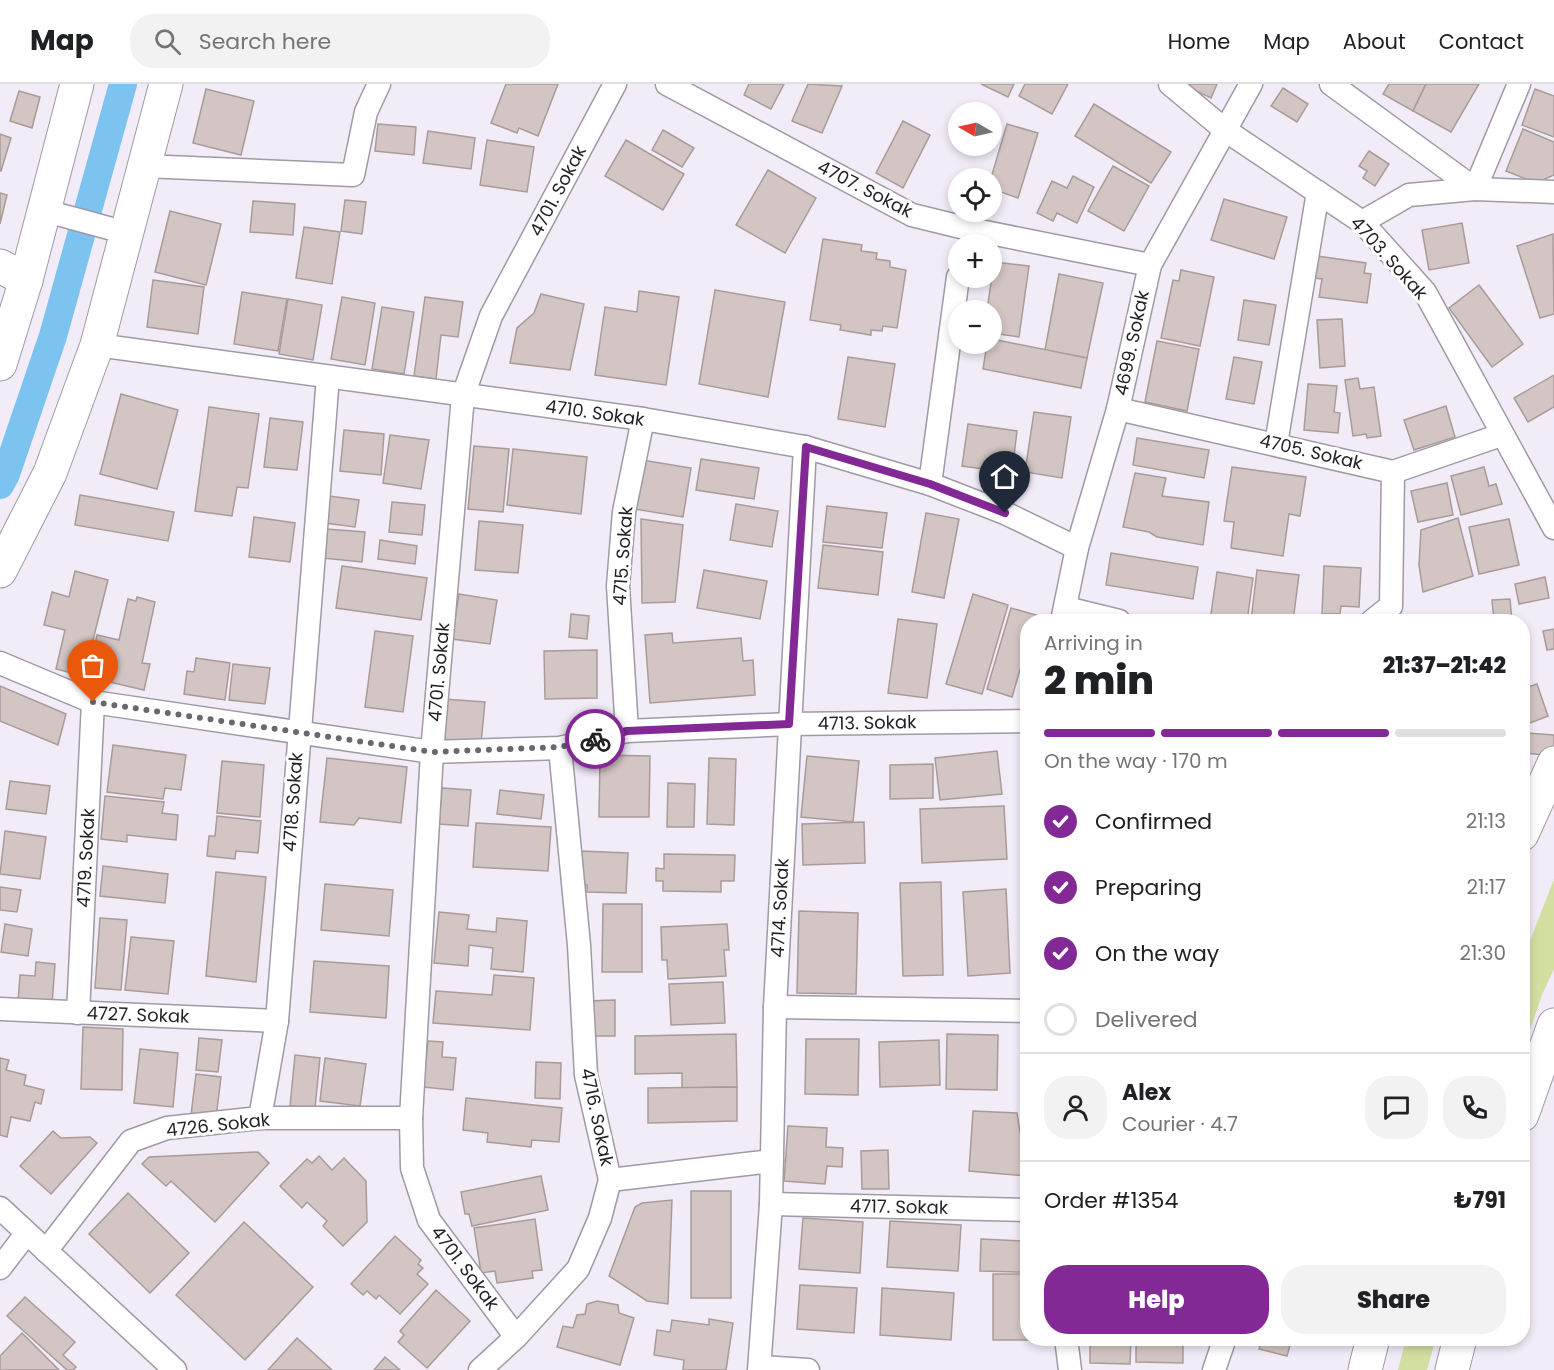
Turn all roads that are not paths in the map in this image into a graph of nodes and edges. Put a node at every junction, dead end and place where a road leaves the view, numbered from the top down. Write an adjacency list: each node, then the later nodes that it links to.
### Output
1 (77, 84): 15 (street)
2 (166, 84): 11 (street)
3 (379, 84): 11 (street)
4 (615, 84): 26 (street, 4701. Sokak)
5 (666, 84): 18 (street, 4707. Sokak)
6 (1170, 84): 10 (street, 4703. Sokak)
7 (1251, 84): 10 (street, 4699. Sokak)
8 (1331, 84): 12 (street)
9 (1519, 84): 12 (street)
10 (1225, 130): 13 (street, 4703. Sokak); 20 (street, 4699. Sokak)
11 (144, 166): 17 (street)
12 (1475, 189): 14 (street); 16 (street)
13 (1318, 192): 16 (street, 4703. Sokak); 30 (street)
14 (1554, 192)
15 (58, 214): 17 (street); 21 (street)
16 (1362, 222): 29 (street, 4703. Sokak)
17 (115, 230): 23 (street)
18 (959, 234)
19 (1002, 242): 20 (street, 4707. Sokak)
20 (1150, 265): 27 (street, 4699. Sokak)
21 (13, 273): 24 (street)
22 (957, 288): 33 (street)
23 (97, 345): 25 (street, 4710. Sokak); 36 (street)
24 (0, 364)
25 (328, 377): 26 (street, 4710. Sokak); 44 (street, 4718. Sokak)
26 (463, 396): 28 (street, 4710. Sokak); 46 (street, 4701. Sokak)
27 (1118, 409): 30 (street, 4705. Sokak); 35 (street, 4699. Sokak)
28 (643, 419): 31 (street, 4710. Sokak); 43 (street, 4715. Sokak)
29 (1501, 435): 32 (street); 34 (street, 4703. Sokak)
30 (1276, 444): 32 (street, 4705. Sokak)
31 (806, 447): 33 (street, 4710. Sokak); 42 (street, 4714. Sokak)
32 (1393, 472): 38 (street)
33 (930, 484): 35 (street, 4710. Sokak)
34 (1554, 528)
35 (1077, 548): 37 (street, 4699. Sokak)
36 (0, 571)
37 (1064, 614)
38 (1380, 614)
39 (0, 663): 40 (street, 4713. Sokak)
40 (93, 702): 44 (street, 4713. Sokak); 52 (street, 4719. Sokak)
41 (1020, 721): 42 (street, 4713. Sokak)
42 (789, 724): 43 (street, 4713. Sokak); 49 (street, 4714. Sokak)
43 (627, 731): 45 (street, 4713. Sokak)
44 (298, 734): 46 (street, 4713. Sokak); 53 (street, 4718. Sokak)
45 (560, 747): 46 (street, 4713. Sokak); 59 (street, 4716. Sokak)
46 (432, 752): 57 (street, 4701. Sokak)
47 (1554, 763): 48 (street)
48 (1530, 816)
49 (776, 1007): 51 (street); 58 (street, 4714. Sokak)
50 (0, 1009): 52 (street, 4727. Sokak)
51 (1020, 1011)
52 (78, 1013): 53 (street, 4727. Sokak)
53 (277, 1021): 56 (street, 4718. Sokak)
54 (1554, 1026): 55 (street)
55 (1530, 1093)
56 (260, 1118): 57 (street, 4726. Sokak); 64 (street, 4726. Sokak)
57 (411, 1118): 66 (street, 4701. Sokak)
58 (772, 1161): 59 (street); 60 (street, 4714. Sokak)
59 (610, 1180): 66 (street, 4716. Sokak)
60 (771, 1204): 62 (street, 4717. Sokak); 70 (street, 4714. Sokak)
61 (0, 1208): 63 (street)
62 (1020, 1210)
63 (26, 1234): 64 (street); 65 (street)
64 (46, 1251): 71 (street)
65 (0, 1269)
66 (516, 1337): 72 (street, 4716. Sokak)
67 (1067, 1346): 74 (street)
68 (1222, 1346): 75 (street)
69 (1371, 1346): 76 (street)
70 (759, 1368): 73 (street)
71 (175, 1370)
72 (480, 1370)
73 (808, 1370)
74 (1070, 1370)
75 (1214, 1370)
76 (1365, 1370)

